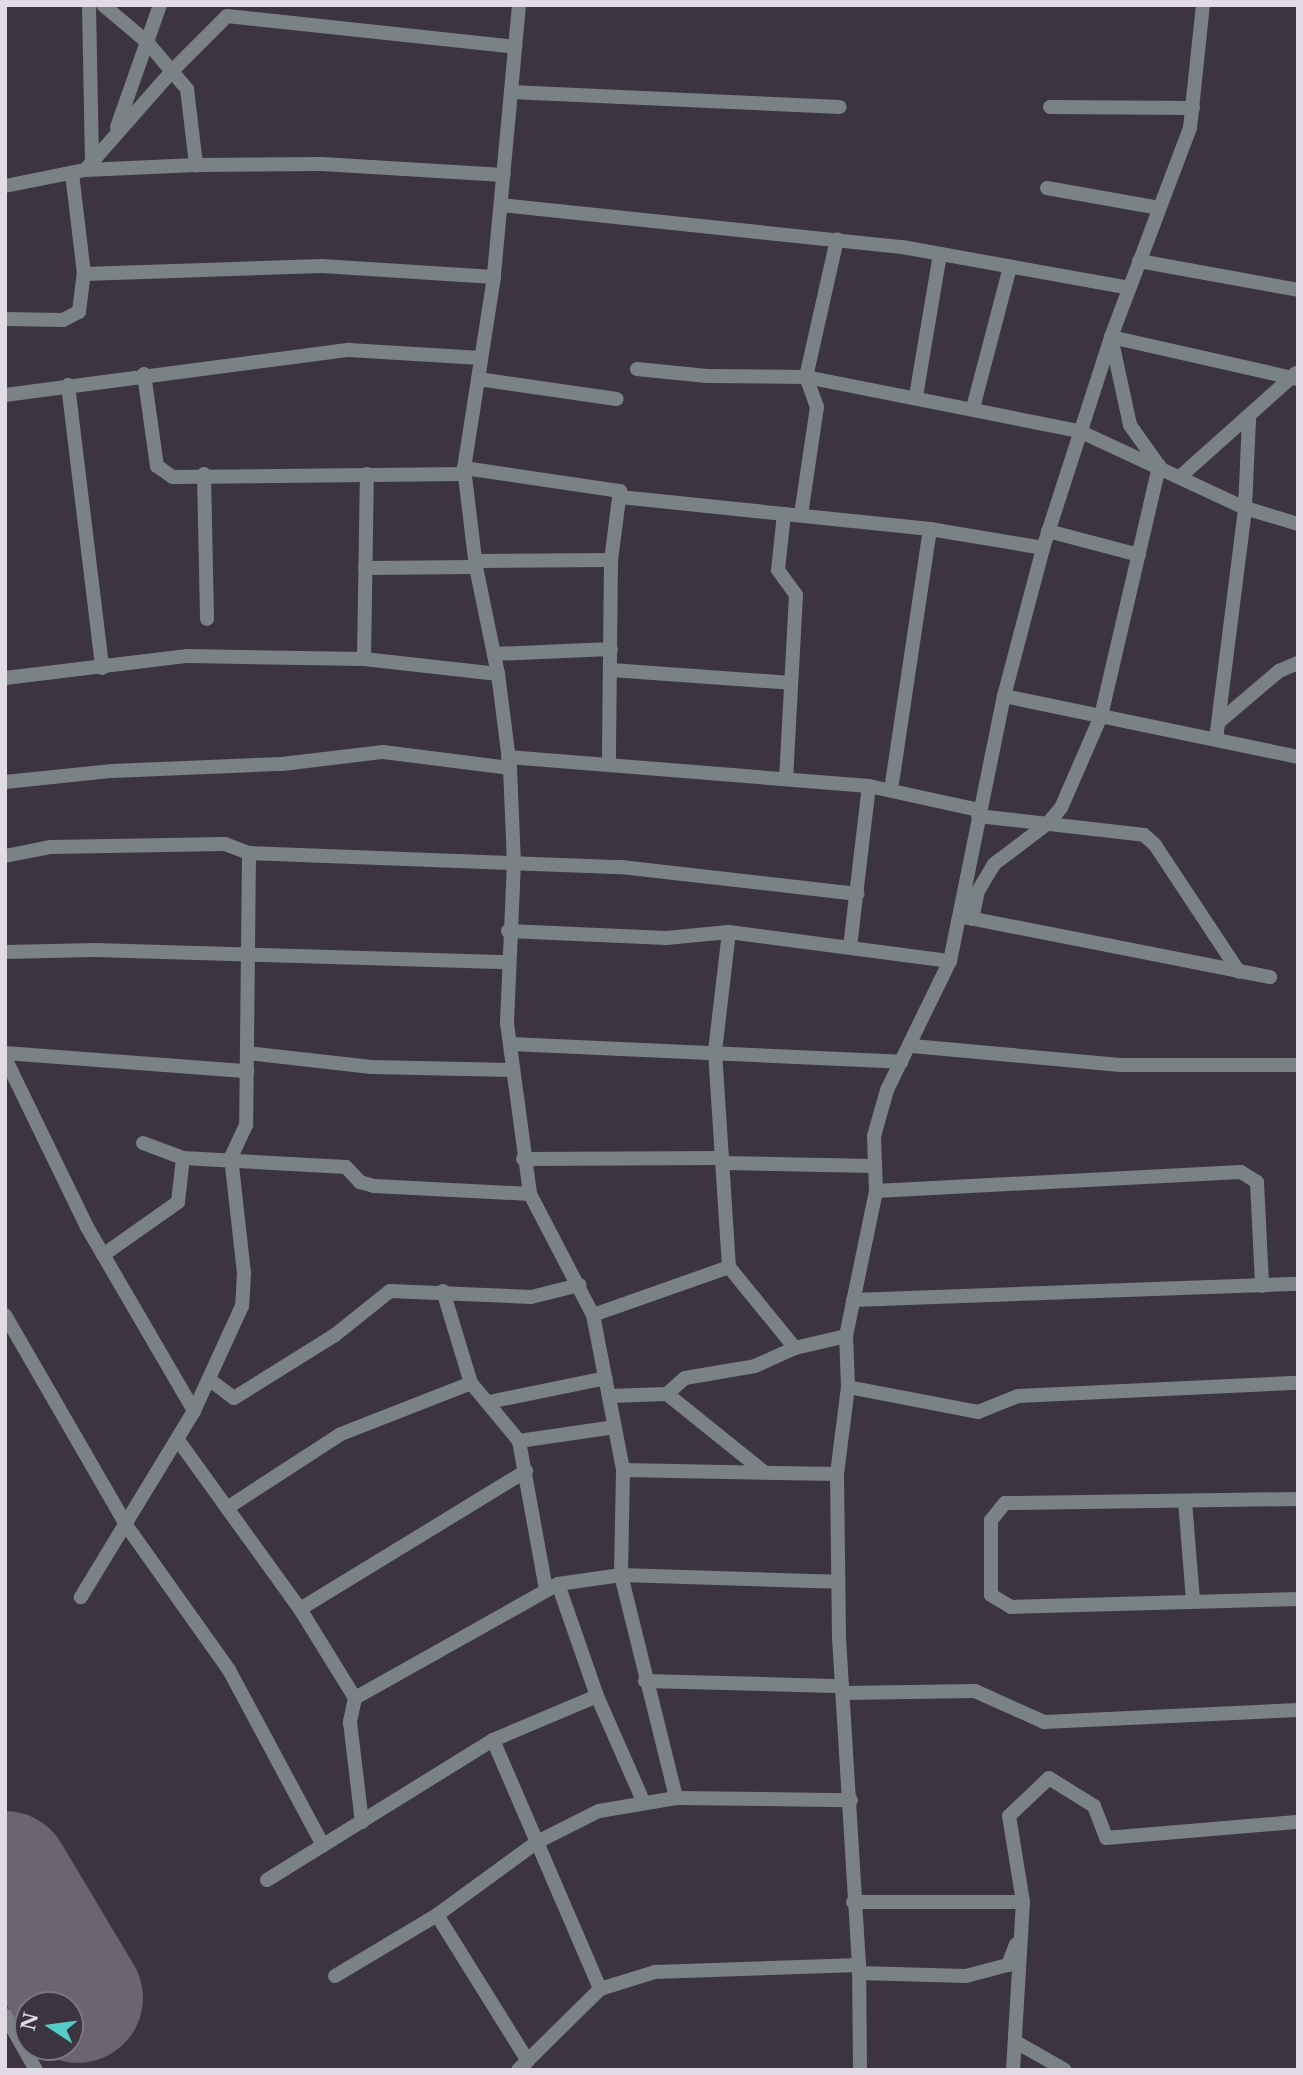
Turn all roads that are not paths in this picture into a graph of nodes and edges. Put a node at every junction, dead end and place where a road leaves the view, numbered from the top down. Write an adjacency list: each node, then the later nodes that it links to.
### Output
1 (89, 5): 15 (street)
2 (103, 5): 6 (street)
3 (160, 5): 6 (street)
4 (519, 5): 7 (street)
5 (1203, 5): 12 (street)
6 (147, 42): 8 (street); 13 (street)
7 (515, 47): 8 (street); 9 (street)
8 (173, 70): 13 (street); 14 (street)
9 (511, 92): 10 (street); 16 (street)
10 (840, 107)
11 (1050, 107): 12 (street)
12 (1193, 108): 20 (street)
13 (114, 135): 15 (street)
14 (196, 165): 15 (street); 16 (street)
15 (83, 168): 17 (street); 25 (street)
16 (503, 175): 19 (street)
17 (5, 186)
18 (1047, 188): 20 (street)
19 (501, 205): 21 (street); 26 (street)
20 (1159, 208): 23 (street)
21 (837, 239): 22 (street); 35 (street)
22 (940, 254): 24 (street); 39 (street)
23 (1139, 261): 27 (street); 28 (street)
24 (1010, 267): 27 (street); 41 (street)
25 (84, 274): 26 (street); 29 (street)
26 (494, 277): 31 (street)
27 (1129, 288): 30 (street)
28 (1298, 290)
29 (5, 320)
30 (1111, 337): 34 (street); 43 (street); 44 (street)
31 (481, 358): 33 (street); 36 (street)
32 (637, 369): 35 (street)
33 (144, 374): 37 (street); 46 (street)
34 (1296, 376): 42 (street)
35 (806, 377): 39 (street); 53 (street)
36 (478, 379): 40 (street); 45 (street)
37 (68, 385): 38 (street); 68 (street)
38 (5, 395)
39 (916, 396): 41 (street)
40 (617, 399)
41 (973, 408): 43 (street)
42 (1249, 419): 48 (street); 50 (street)
43 (1079, 431): 44 (street); 57 (street)
44 (1159, 466): 48 (street); 59 (street)
45 (465, 471): 47 (street); 49 (street); 61 (street)
46 (204, 474): 47 (street); 63 (street)
47 (367, 474): 62 (street)
48 (1182, 475): 50 (street)
49 (620, 497): 52 (street); 60 (street)
50 (1245, 508): 54 (street); 75 (street)
51 (1298, 510): 54 (street)
52 (784, 514): 53 (street); 72 (street)
53 (801, 515): 56 (street)
54 (1283, 517): 55 (street)
55 (1298, 524)
56 (930, 529): 58 (street); 83 (street)
57 (1048, 531): 58 (street); 59 (street)
58 (1043, 548): 73 (street)
59 (1139, 555): 74 (street)
60 (611, 560): 61 (street); 64 (street)
61 (475, 564): 62 (street); 65 (street)
62 (365, 568): 66 (street)
63 (206, 619)
64 (611, 649): 65 (street); 69 (street)
65 (494, 654): 70 (street)
66 (364, 659): 68 (street); 70 (street)
67 (1298, 663): 75 (street)
68 (102, 668): 71 (street)
69 (611, 670): 72 (street); 79 (street)
70 (498, 674): 78 (street)
71 (5, 678)
72 (791, 683): 80 (street)
73 (1004, 696): 74 (street); 84 (street)
74 (1101, 716): 76 (street); 85 (street)
75 (1219, 722): 76 (street)
76 (1216, 739): 77 (street)
77 (1298, 757)
78 (509, 763): 79 (street); 81 (street); 88 (street)
79 (609, 764): 80 (street)
80 (786, 779): 82 (street)
81 (5, 782)
82 (869, 786): 83 (street); 89 (street)
83 (891, 790): 84 (street)
84 (978, 813): 85 (street); 90 (street)
85 (1047, 824): 90 (street); 98 (street)
86 (249, 853): 87 (street); 88 (street); 95 (street)
87 (5, 856)
88 (514, 862): 89 (street); 91 (street)
89 (857, 894): 93 (street)
90 (965, 917): 96 (street); 98 (street)
91 (508, 931): 92 (street); 97 (street)
92 (729, 932): 93 (street); 102 (street)
93 (850, 947): 96 (street)
94 (5, 952): 95 (street)
95 (248, 957): 97 (street); 103 (street)
96 (950, 961): 101 (street)
97 (508, 962): 100 (street)
98 (1239, 972): 99 (street)
99 (1270, 977)
100 (511, 1044): 102 (street); 107 (street)
101 (912, 1046): 105 (street); 106 (street)
102 (715, 1051): 105 (street); 113 (street)
103 (247, 1052): 107 (street); 108 (street)
104 (5, 1055): 108 (street); 117 (street)
105 (902, 1062): 114 (street)
106 (1298, 1065)
107 (513, 1070): 112 (street)
108 (247, 1071): 110 (street)
109 (143, 1143): 111 (street)
110 (231, 1157): 111 (street); 116 (street); 129 (street)
111 (183, 1158): 117 (street)
112 (523, 1160): 113 (street); 116 (street)
113 (722, 1161): 114 (street); 118 (street)
114 (872, 1166): 115 (street)
115 (876, 1191): 121 (street); 123 (street)
116 (530, 1194): 119 (street)
117 (103, 1255): 136 (street)
118 (729, 1267): 125 (street); 127 (street)
119 (580, 1284): 122 (street); 125 (street)
120 (1298, 1284): 121 (street)
121 (1262, 1286): 123 (street)
122 (443, 1291): 129 (street); 130 (street)
123 (853, 1300): 126 (street)
124 (5, 1315): 147 (street)
125 (593, 1315): 128 (street)
126 (846, 1336): 127 (street); 132 (street)
127 (795, 1348): 133 (street)
128 (606, 1378): 134 (street); 135 (street)
129 (210, 1380): 136 (street)
130 (471, 1383): 135 (street); 146 (street)
131 (1298, 1383): 132 (street)
132 (848, 1387): 143 (street)
133 (667, 1394): 134 (street); 142 (street)
134 (610, 1396): 137 (street)
135 (489, 1402): 139 (street)
136 (194, 1411): 138 (street)
137 (615, 1427): 139 (street); 141 (street)
138 (178, 1440): 146 (street); 147 (street)
139 (519, 1441): 140 (street)
140 (526, 1471): 150 (street); 154 (street)
141 (623, 1471): 142 (street); 148 (street)
142 (764, 1472): 143 (street)
143 (837, 1474): 149 (street)
144 (1298, 1499): 145 (street)
145 (1185, 1501): 153 (street); 153 (street)
146 (227, 1508): 154 (street)
147 (126, 1525): 151 (street); 167 (street)
148 (621, 1575): 149 (street); 150 (street); 155 (street)
149 (838, 1582): 156 (street)
150 (552, 1587): 157 (street); 158 (street)
151 (81, 1597)
152 (1298, 1599): 153 (street)
153 (1193, 1601)
154 (300, 1609): 158 (street)
155 (645, 1681): 156 (street); 161 (street)
156 (843, 1689): 159 (street); 162 (street)
157 (597, 1696): 160 (street); 163 (street)
158 (355, 1698): 164 (street)
159 (1298, 1710)
160 (493, 1740): 164 (street); 166 (street)
161 (676, 1798): 162 (street); 163 (street)
162 (851, 1800): 169 (street)
163 (643, 1801): 166 (street)
164 (362, 1822): 167 (street)
165 (1298, 1822): 170 (street)
166 (537, 1842): 171 (street); 174 (street)
167 (323, 1845): 168 (street)
168 (267, 1880)
169 (853, 1902): 170 (street); 172 (street)
170 (1023, 1902): 172 (street); 176 (street)
171 (438, 1914): 173 (street); 177 (street)
172 (859, 1969): 174 (street); 179 (street)
173 (335, 1976)
174 (600, 1989): 177 (street)
175 (5, 2015): 178 (street)
176 (1016, 2042): 180 (street); 181 (street)
177 (523, 2065)
178 (36, 2070)
179 (860, 2070)
180 (1013, 2070)
181 (1065, 2070)

